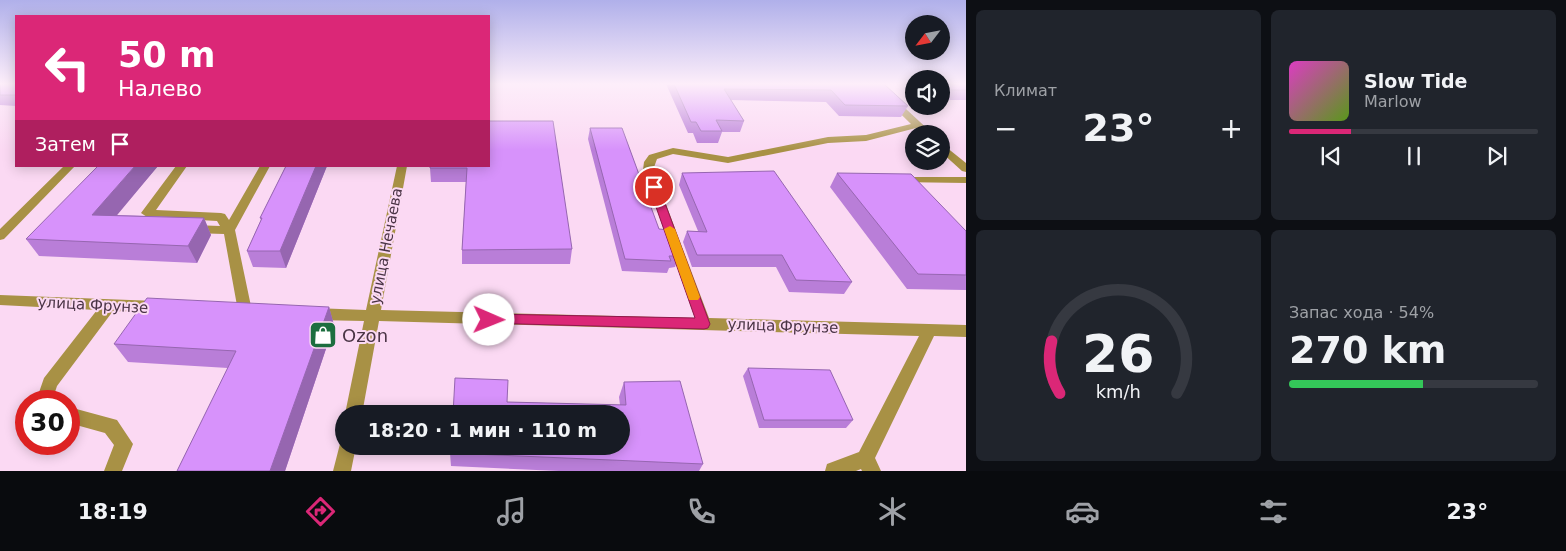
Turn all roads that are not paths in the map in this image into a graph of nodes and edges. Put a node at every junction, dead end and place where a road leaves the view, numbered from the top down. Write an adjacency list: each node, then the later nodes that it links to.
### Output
1 (898, 106): 2 (street)
2 (916, 123): 20 (street)
3 (950, 154): 8 (street)
4 (69, 167): 13 (street)
5 (181, 167): 12 (street)
6 (264, 167): 12 (street)
7 (402, 167): 19 (street, улица Нечаева)
8 (966, 169)
9 (902, 180): 10 (street)
10 (966, 180)
11 (182, 229): 12 (street)
12 (229, 230): 17 (street)
13 (0, 236)
14 (0, 300): 15 (street, улица Фрунзе)
15 (109, 305): 16 (street, улица Фрунзе); 23 (street)
16 (168, 308)
17 (226, 310)
18 (304, 314): 19 (street, улица Фрунзе)
19 (372, 317): 20 (street, улица Фрунзе); 24 (street, улица Нечаева)
20 (704, 324): 21 (street, улица Фрунзе)
21 (929, 330): 22 (street, улица Фрунзе); 27 (street)
22 (966, 331)
23 (48, 390)
24 (355, 405)
25 (80, 418): 28 (street)
26 (345, 455): 29 (street)
27 (869, 465): 30 (street)
28 (113, 471)
29 (342, 471)
30 (834, 471)

